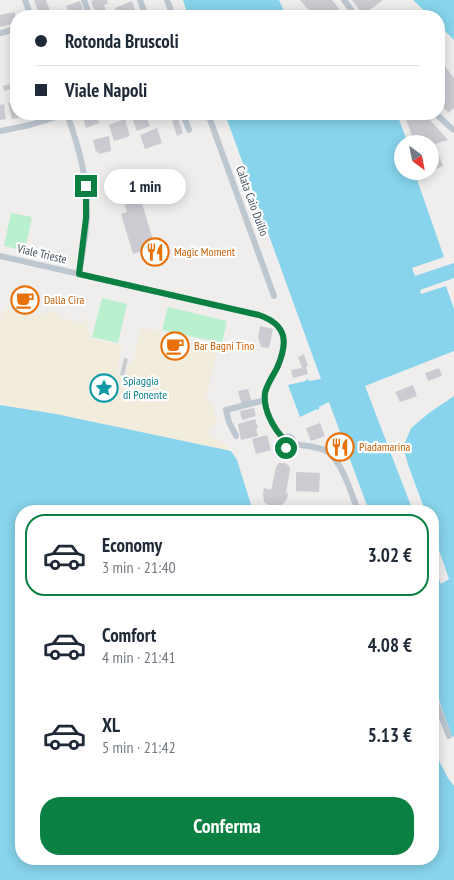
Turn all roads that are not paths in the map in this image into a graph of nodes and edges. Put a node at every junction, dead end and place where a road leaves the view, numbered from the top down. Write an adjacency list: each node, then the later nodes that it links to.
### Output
1 (46, 120): 8 (street)
2 (68, 120): 10 (street)
3 (185, 120): 6 (street)
4 (210, 120): 11 (street, Calata Caio Duilio)
5 (443, 120): 7 (street)
6 (189, 130)
7 (454, 130)
8 (0, 131)
9 (0, 256): 10 (street, Viale Trieste)
10 (79, 274): 12 (street, Viale Trieste)
11 (274, 296)
12 (265, 400): 13 (street); 14 (street)
13 (236, 436)
14 (356, 505)
15 (439, 710): 16 (street)
16 (449, 736)

